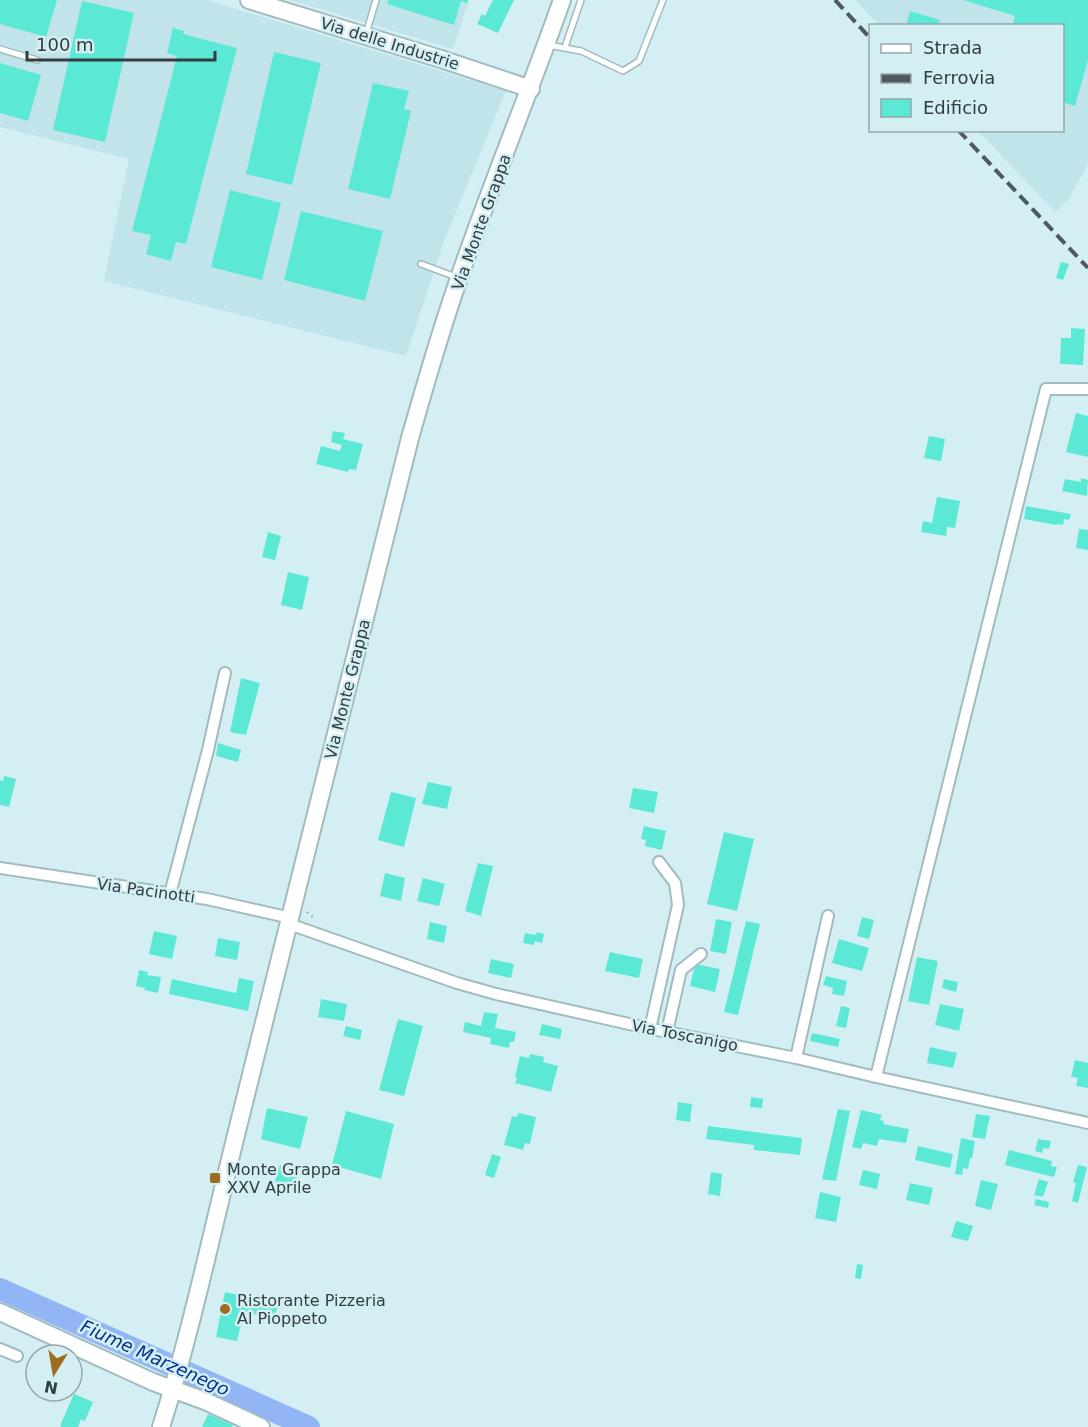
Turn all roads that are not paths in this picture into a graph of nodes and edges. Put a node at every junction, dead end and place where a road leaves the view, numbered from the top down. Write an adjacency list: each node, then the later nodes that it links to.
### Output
1 (249, 0): 6 (street, Via delle Industrie)
2 (376, 0): 6 (lane)
3 (562, 0): 7 (street, Via Monte Grappa)
4 (581, 0): 8 (lane)
5 (663, 0): 8 (lane)
6 (365, 35): 11 (street, Via delle Industrie)
7 (547, 44): 8 (lane); 11 (street, Via Monte Grappa)
8 (565, 47)
9 (0, 49): 10 (lane)
10 (37, 60)
11 (531, 89): 13 (street, Via Monte Grappa)
12 (421, 264): 13 (lane)
13 (459, 278): 20 (street, Via Monte Grappa)
14 (1088, 389): 25 (street)
15 (225, 674): 18 (street)
16 (659, 862): 22 (street)
17 (0, 868): 18 (street, Via Pacinotti)
18 (170, 894): 20 (street, Via Pacinotti)
19 (828, 916): 24 (street)
20 (295, 917): 22 (street, Via Toscanigo); 30 (street, Via Monte Grappa)
21 (701, 954): 23 (street)
22 (651, 1029): 23 (street, Via Toscanigo)
23 (668, 1032): 24 (street, Via Toscanigo)
24 (796, 1058): 25 (street, Via Toscanigo)
25 (876, 1077): 26 (street, Via Toscanigo)
26 (1088, 1123)
27 (0, 1312): 30 (street)
28 (0, 1349): 29 (street)
29 (17, 1356)
30 (175, 1383): 31 (street, Via Monte Grappa); 32 (street)
31 (161, 1427)
32 (261, 1427)

